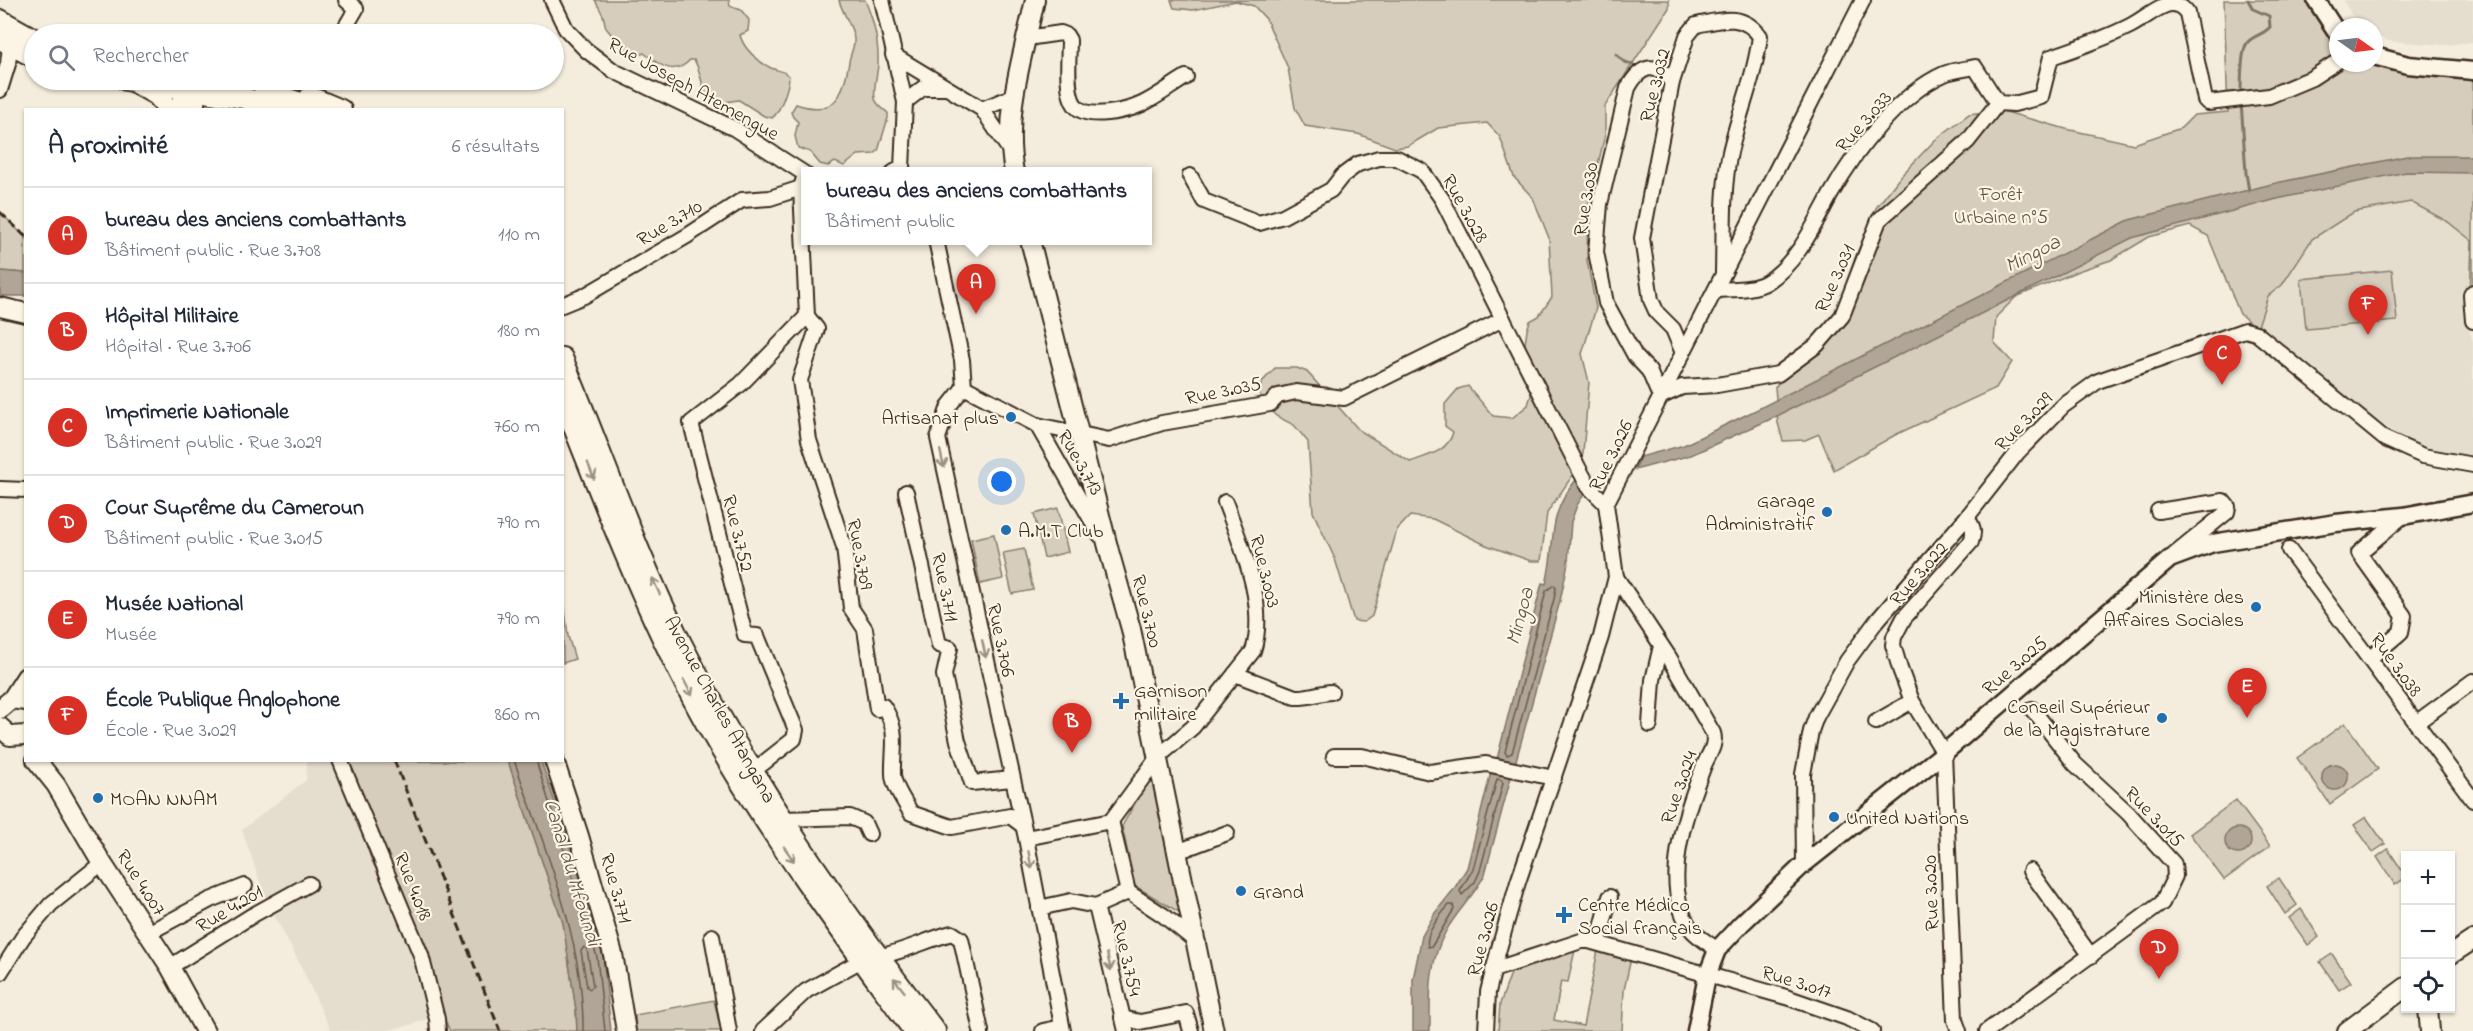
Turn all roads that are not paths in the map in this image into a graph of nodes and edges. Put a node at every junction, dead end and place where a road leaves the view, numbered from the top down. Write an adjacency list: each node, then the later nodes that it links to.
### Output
1 (346, 0): 9 (street)
2 (552, 0): 10 (street, Rue Joseph Atemengue)
3 (882, 0): 16 (street)
4 (1035, 0): 13 (main road)
5 (2316, 0): 8 (street)
6 (1862, 1): 49 (street, Rue 3.026)
7 (0, 20): 12 (main road)
8 (2329, 20)
9 (347, 24)
10 (564, 24)
11 (564, 25): 44 (street, Rue Joseph Atemengue)
12 (24, 33)
13 (1027, 38): 20 (street); 29 (main road)
14 (5, 42): 15 (main road); 23 (street)
15 (24, 52)
16 (893, 55): 22 (street); 31 (street)
17 (2383, 58): 19 (street)
18 (2329, 67): 32 (street)
19 (2473, 71)
20 (1186, 77)
21 (1672, 82): 49 (street, Rue 3.032); 58 (street, Rue 3.032); 61 (street, Rue 3.030)
22 (947, 88): 31 (street); 39 (street)
23 (0, 90)
24 (147, 90): 33 (main road)
25 (193, 90): 34 (main road)
26 (203, 90): 30 (main road)
27 (258, 90): 37 (main road)
28 (288, 90): 38 (main road)
29 (1014, 96): 39 (street); 40 (main road)
30 (257, 102): 35 (main road); 36 (main road)
31 (904, 102): 41 (street)
32 (1998, 103): 50 (street, Rue 3.033); 61 (street, Rue 3.031)
33 (167, 108)
34 (183, 108)
35 (237, 108)
36 (276, 108)
37 (316, 108)
38 (336, 108)
39 (982, 109): 40 (street)
40 (1011, 152): 42 (main road)
41 (902, 167)
42 (1013, 167)
43 (1190, 176): 56 (street, Rue 3.028)
44 (801, 177)
45 (801, 181): 52 (street, Rue 3.710)
46 (805, 245): 55 (street, Rue 3.709)
47 (937, 245): 60 (street)
48 (1031, 245): 64 (main road, Rue 3.700)
49 (1723, 277): 50 (street, Rue 3.026)
50 (1717, 290): 58 (street, Rue 3.026)
51 (2473, 292): 57 (street)
52 (564, 304)
53 (0, 307): 54 (main road)
54 (24, 313)
55 (807, 316): 100 (street, Rue 3.752); 107 (street, Rue 3.709)
56 (1503, 318): 64 (street, Rue 3.035); 71 (street, Rue 3.028)
57 (2473, 321)
58 (1683, 353): 61 (street, Rue 3.026)
59 (564, 363): 100 (main road, Avenue Charles Atangana, one-way to 59)
60 (964, 387): 63 (street); 102 (street, Rue 3.706, one-way to 102)
61 (1660, 397): 71 (street, Rue 3.026)
62 (564, 402): 128 (main road, Avenue Charles Atangana, one-way to 128)
63 (1037, 425): 64 (street); 76 (street, Rue 3.713)
64 (1079, 434): 76 (main road, Rue 3.700)
65 (2473, 465): 74 (street, Rue 3.029)
66 (0, 489): 67 (street)
67 (24, 490)
68 (906, 492): 102 (street, Rue 3.711)
69 (1225, 502): 81 (street, Rue 3.003)
70 (2473, 503): 73 (street, Rue 3.025)
71 (1606, 504): 78 (street, Rue 3.026)
72 (2158, 511): 77 (street)
73 (2403, 516): 77 (street, Rue 3.025); 80 (street)
74 (1967, 517): 85 (street, Rue 3.022); 112 (street, Rue 3.029)
75 (2289, 550): 80 (street, Rue 3.038)
76 (1109, 551): 95 (main road, Rue 3.700)
77 (2170, 559): 93 (street, Rue 3.025)
78 (1616, 577): 79 (street, Rue 3.024); 101 (street, Rue 3.026)
79 (1661, 646): 90 (street); 125 (street, Rue 3.024)
80 (2369, 659): 89 (street, Rue 3.038)
81 (1235, 674): 84 (street); 95 (street, Rue 3.003)
82 (24, 680): 86 (main road)
83 (2473, 681): 89 (street)
84 (1331, 692)
85 (1912, 701): 88 (street); 93 (street, Rue 3.022)
86 (8, 704)
87 (2032, 709): 127 (street, Rue 3.015)
88 (1876, 722)
89 (2416, 723): 104 (street, Rue 3.038)
90 (1650, 724)
91 (0, 728): 92 (main road)
92 (22, 740)
93 (1944, 753): 112 (street, Rue 3.025); 151 (street, Rue 3.020)
94 (1334, 756): 101 (street)
95 (1158, 757): 106 (street, Rue 3.003); 110 (main road, Rue 3.700)
96 (38, 762): 103 (main road, Rue 4.007)
97 (49, 762): 103 (main road)
98 (341, 762): 138 (street, Rue 4.018)
99 (555, 762): 139 (main road, Rue 3.771)
100 (752, 771): 105 (main road, Avenue Charles Atangana)
101 (1554, 778): 130 (street, Rue 3.026)
102 (1012, 779): 107 (street, Rue 3.706)
103 (56, 785): 111 (main road, Rue 4.007)
104 (2473, 800)
105 (783, 819): 109 (street); 128 (main road, Avenue Charles Atangana)
106 (1112, 821): 107 (street); 116 (street)
107 (1024, 832): 119 (street, Rue 3.706, one-way to 119)
108 (1227, 833): 110 (street)
109 (869, 834)
110 (1177, 852): 123 (main road, Rue 3.700)
111 (102, 862): 120 (main road, Rue 4.007); 131 (street)
112 (1804, 864): 125 (street, Rue 3.025)
113 (2030, 871): 127 (street)
114 (309, 884): 129 (street, Rue 4.201)
115 (245, 886): 120 (street)
116 (1128, 892): 118 (street); 123 (street)
117 (1610, 897): 124 (street)
118 (1096, 906): 119 (street); 135 (street, Rue 3.754, one-way to 135)
119 (1039, 908): 136 (street, Rue 3.706)
120 (148, 933): 129 (main road, Rue 4.007)
121 (712, 936): 140 (street)
122 (2473, 940): 126 (main road)
123 (1198, 943): 147 (main road, Rue 3.700)
124 (1598, 943): 130 (street); 132 (street, Rue 3.017)
125 (1717, 950): 132 (street, Rue 3.025)
126 (2455, 952)
127 (2091, 956): 152 (street, Rue 3.015)
128 (870, 958): 141 (street); 142 (main road, Avenue Charles Atangana); 143 (main road, Avenue Charles Atangana, one-way to 128); 144 (street)
129 (170, 967): 137 (main road, Rue 4.007)
130 (1493, 970): 148 (street, Rue 3.026)
131 (0, 973)
132 (1707, 976): 149 (street, Rue 3.025); 150 (street, Rue 3.017)
133 (2401, 991): 153 (main road)
134 (2428, 1013): 154 (main road)
135 (1124, 1025): 146 (street, Rue 3.754)
136 (1062, 1029): 145 (street)
137 (205, 1031)
138 (438, 1031)
139 (626, 1031)
140 (729, 1031)
141 (763, 1031)
142 (914, 1031)
143 (935, 1031)
144 (981, 1031)
145 (1043, 1031)
146 (1191, 1031)
147 (1214, 1031)
148 (1486, 1031)
149 (1696, 1031)
150 (1872, 1031)
151 (1959, 1031)
152 (1987, 1031)
153 (2347, 1031)
154 (2430, 1031)

